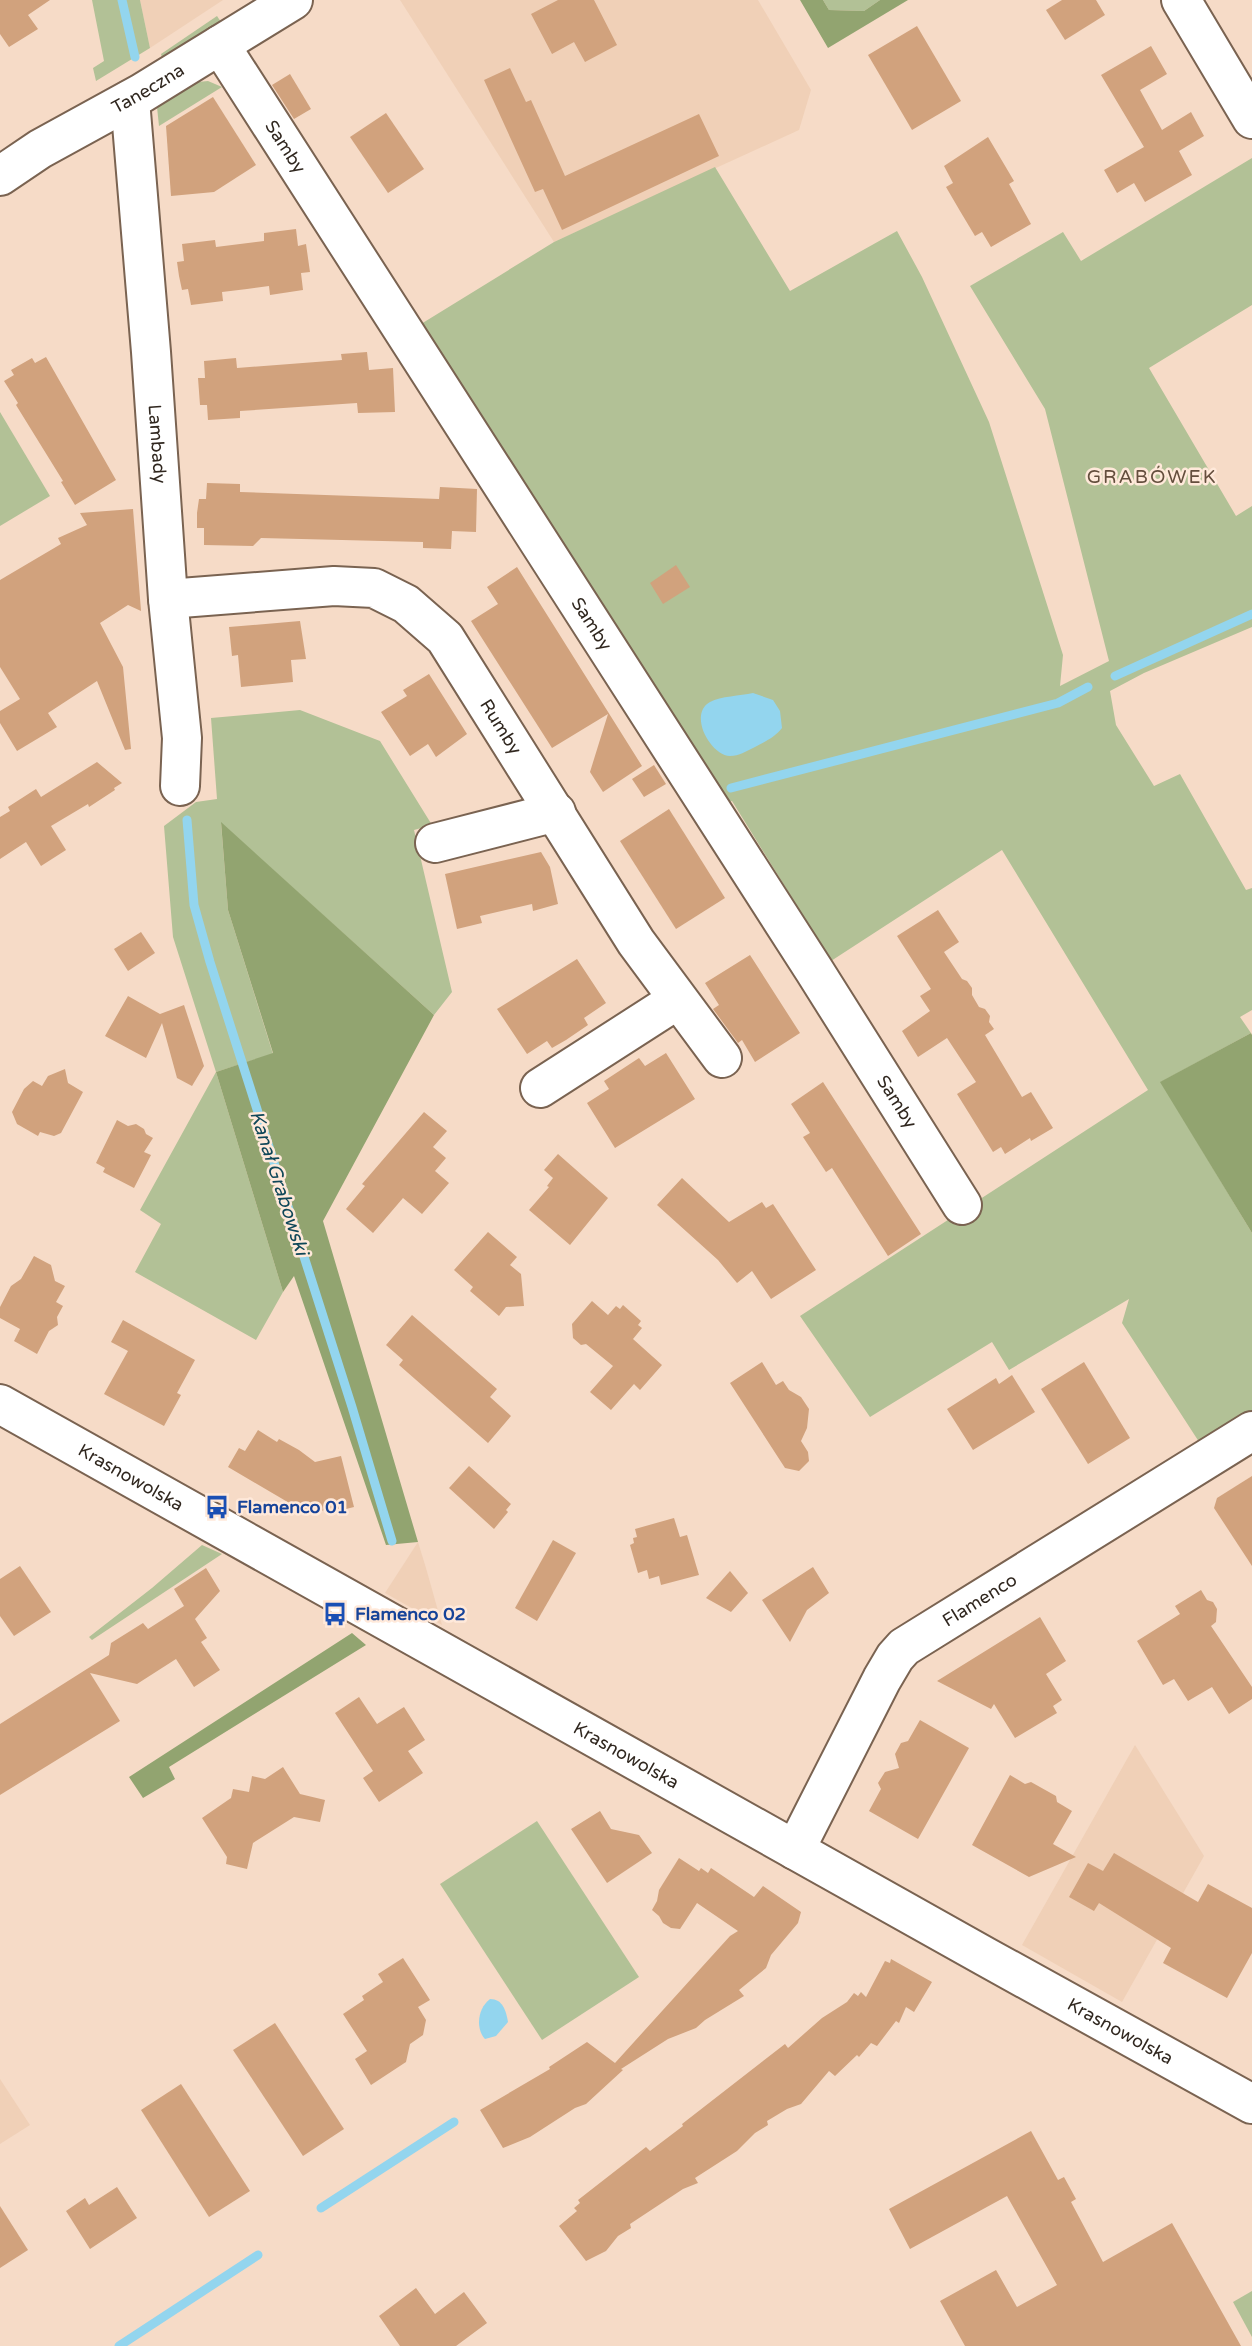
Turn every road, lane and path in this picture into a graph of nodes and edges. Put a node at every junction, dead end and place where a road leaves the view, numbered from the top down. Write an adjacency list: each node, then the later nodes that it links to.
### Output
1 (293, 0): 3 (street, Taneczna)
2 (1181, 0): 5 (street)
3 (220, 45): 4 (street, Taneczna); 14 (street, Samby)
4 (130, 100): 6 (street, Taneczna); 7 (street, Lambady)
5 (1252, 118)
6 (0, 176)
7 (168, 599): 8 (street, Lambady); 9 (street, Rumby)
8 (180, 786)
9 (556, 812): 10 (street); 11 (street, Rumby)
10 (435, 843)
11 (677, 1000): 12 (street, Rumby); 13 (street)
12 (722, 1058)
13 (540, 1088)
14 (962, 1205)
15 (0, 1404): 17 (street, Krasnowolska)
16 (1252, 1431): 17 (street, Flamenco)
17 (795, 1850): 18 (street, Krasnowolska)
18 (1252, 2104)

